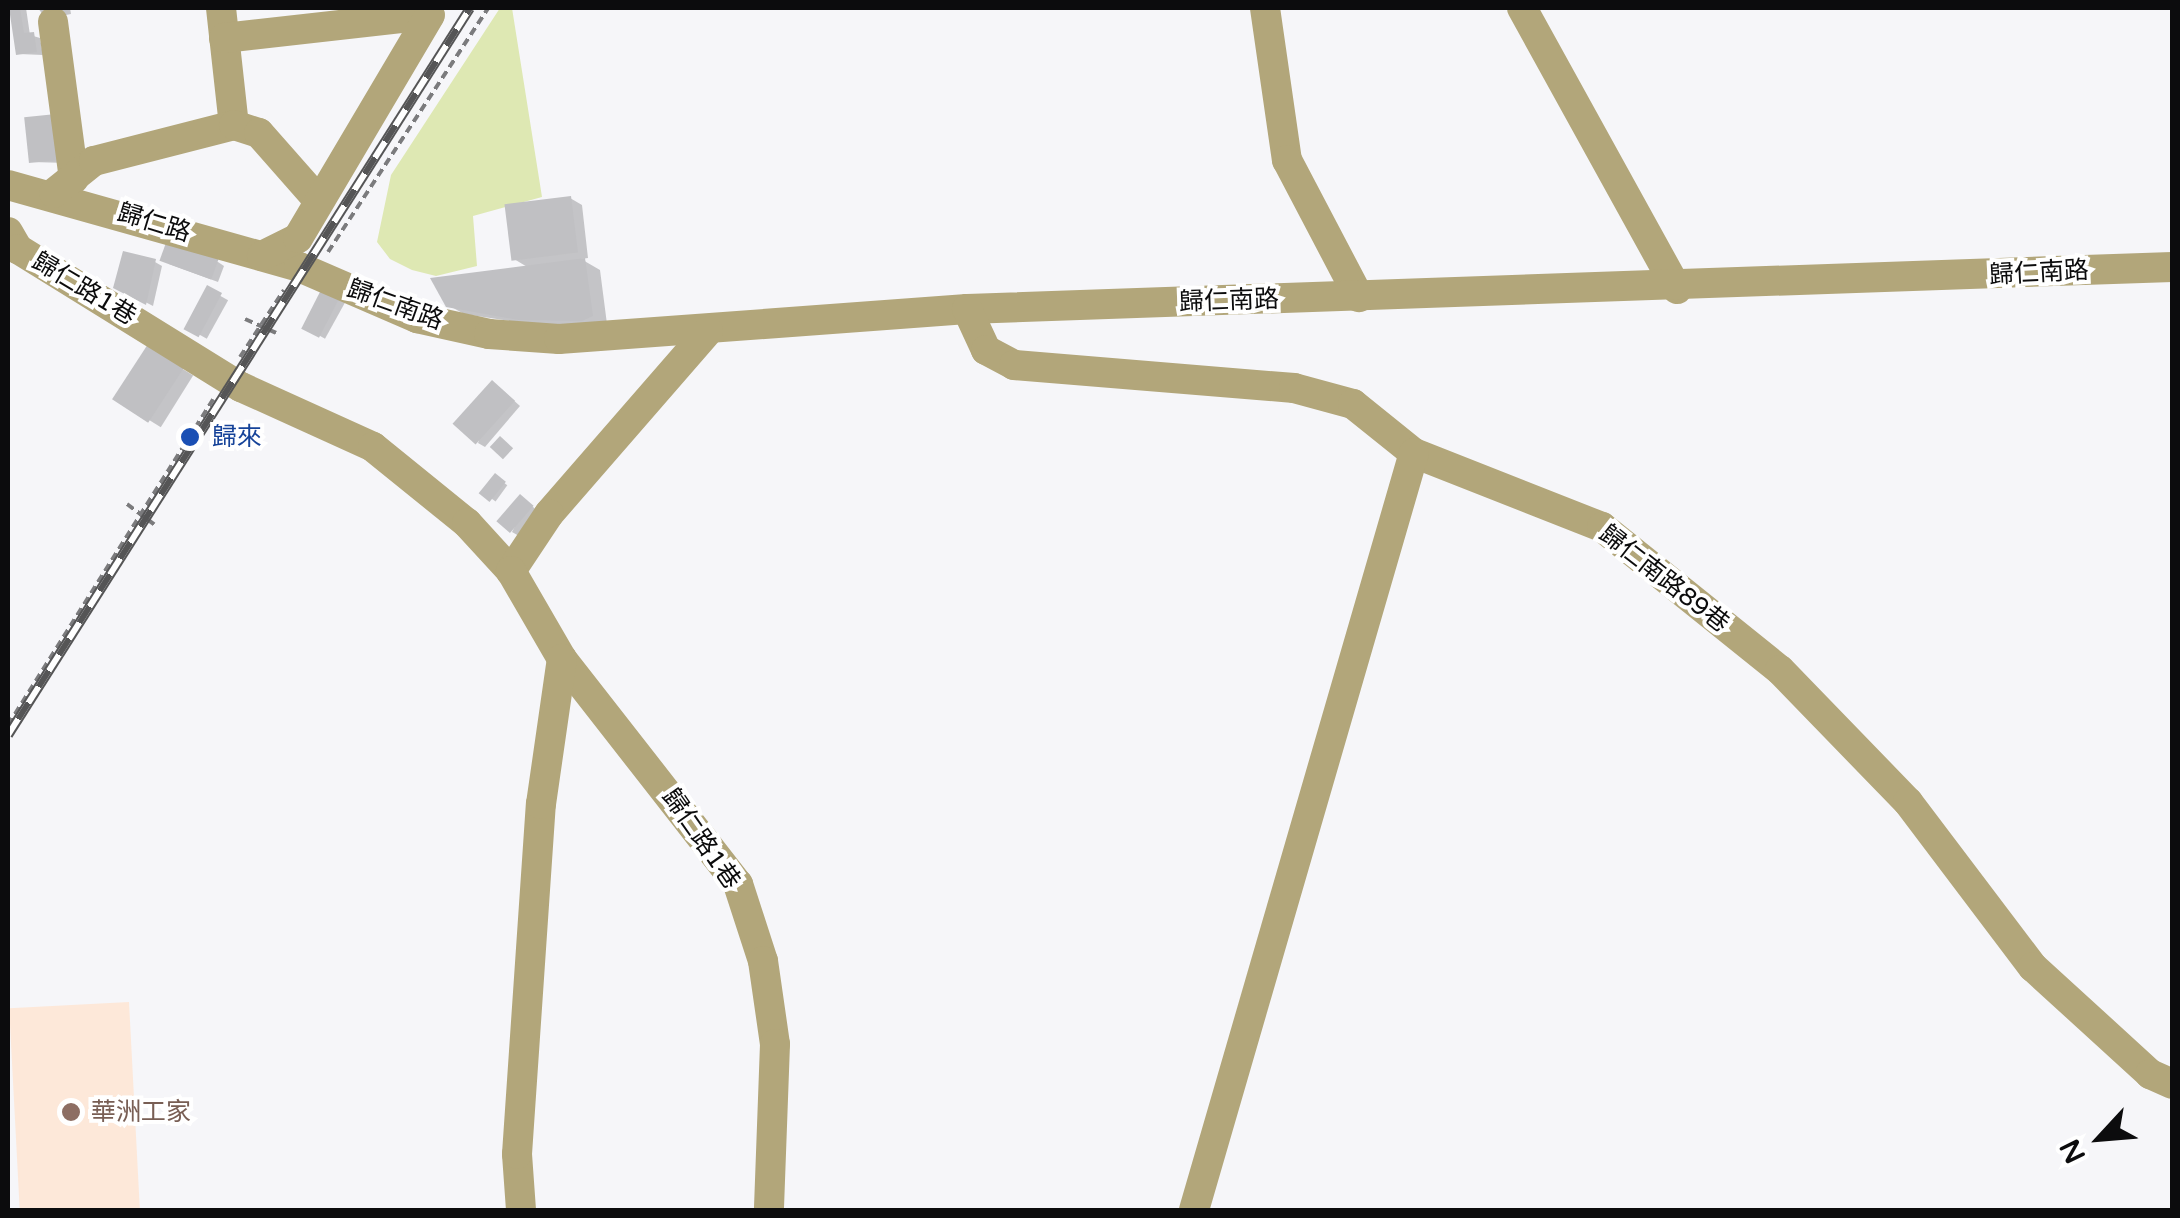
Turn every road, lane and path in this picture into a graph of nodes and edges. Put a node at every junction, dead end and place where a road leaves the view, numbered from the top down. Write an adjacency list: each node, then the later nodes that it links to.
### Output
1 (488, 8): 13 (path)
2 (1265, 8): 15 (street)
3 (1522, 8): 14 (street)
4 (53, 22): 8 (street)
5 (222, 22): 6 (street); 9 (street)
6 (234, 125): 8 (street); 9 (street)
7 (8, 185): 8 (street, 歸仁路)
8 (64, 186): 11 (street, 歸仁路)
9 (318, 200): 11 (street)
10 (8, 232): 21 (street, 歸仁路1巷)
11 (262, 256): 13 (street, 歸仁路)
12 (2172, 267): 14 (street, 歸仁南路)
13 (306, 270): 18 (path); 19 (street, 歸仁南路)
14 (1676, 289): 15 (street, 歸仁南路)
15 (1359, 297): 16 (street, 歸仁南路)
16 (967, 308): 19 (street, 歸仁南路); 22 (street, 歸仁南路89巷)
17 (245, 319): 18 (path)
18 (260, 326): 20 (path); 21 (path)
19 (708, 331): 26 (street)
20 (276, 332)
21 (234, 381): 24 (path); 26 (street, 歸仁路1巷)
22 (1414, 453): 29 (street, 歸仁南路89巷); 32 (street)
23 (127, 504): 24 (path)
24 (140, 514): 25 (path); 28 (path)
25 (154, 524)
26 (511, 571): 27 (street, 歸仁路1巷)
27 (562, 658): 30 (street); 31 (street, 歸仁路1巷)
28 (8, 725)
29 (2172, 1084)
30 (521, 1210)
31 (769, 1210)
32 (1194, 1210)

